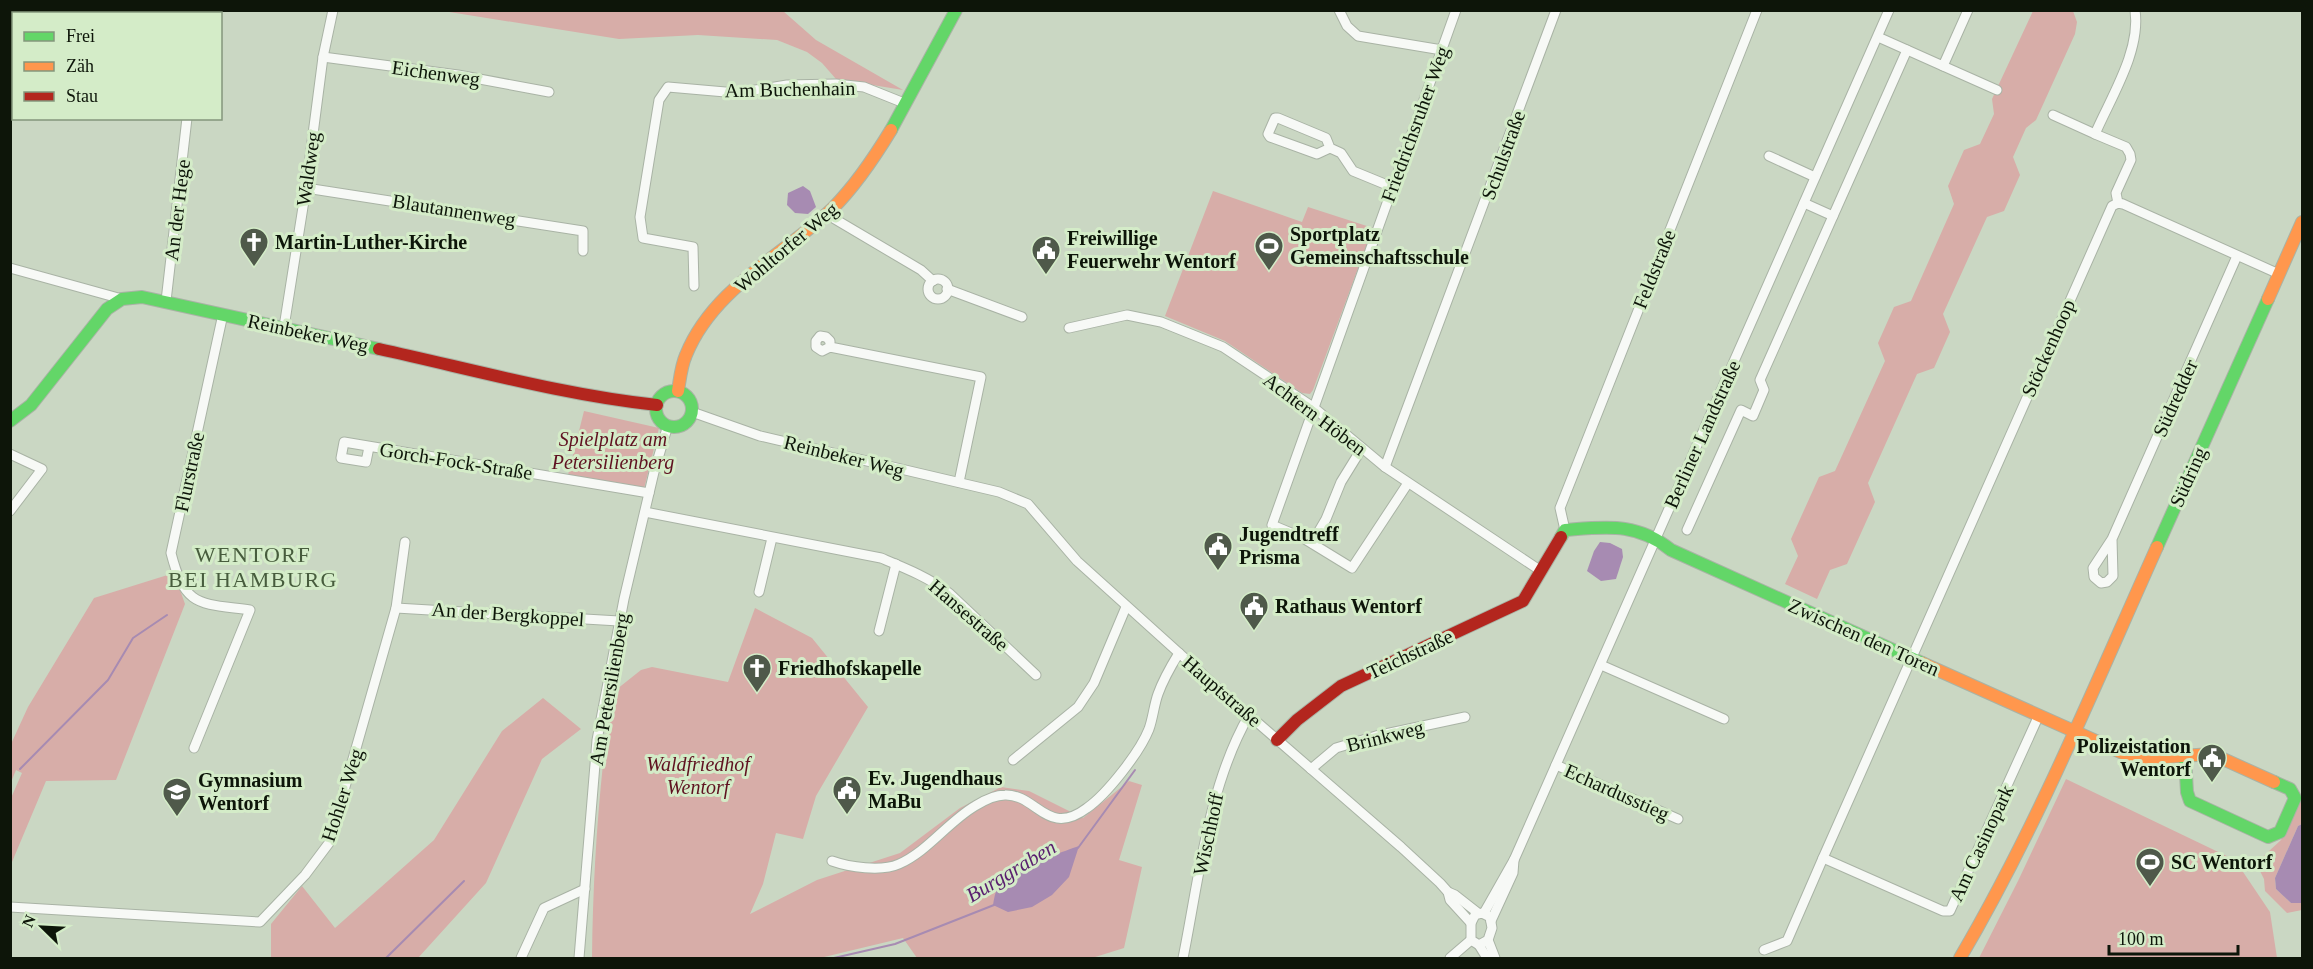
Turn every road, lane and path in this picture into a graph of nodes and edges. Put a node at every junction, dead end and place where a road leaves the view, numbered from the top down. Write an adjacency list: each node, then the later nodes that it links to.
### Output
1 (333, 10): 13 (street, Waldweg)
2 (956, 10): 17 (main road, Wohltorfer Weg)
3 (1339, 10): 11 (street)
4 (1456, 10): 11 (street, Friedrichsruher Weg)
5 (1556, 10): 54 (street, Schulstraße)
6 (1757, 10): 61 (street, Feldstraße)
7 (1889, 10): 10 (street, Berliner Landstraße)
8 (1968, 10): 14 (street)
9 (2135, 10): 20 (street)
10 (1878, 37): 12 (street); 23 (street, Berliner Landstraße)
11 (1442, 50): 24 (street, Friedrichsruher Weg)
12 (1907, 50): 14 (street); 29 (street, Berliner Landstraße)
13 (323, 57): 16 (street, Eichenweg); 25 (street, Waldweg)
14 (1943, 66): 15 (street)
15 (1997, 90)
16 (549, 92)
17 (904, 103): 28 (main road, Wohltorfer Weg); 36 (street, Am Buchenhain)
18 (2054, 115): 20 (street)
19 (187, 120): 39 (street, An der Hege)
20 (2095, 134): 27 (street, Stöckenhoop)
21 (1330, 148): 21 (street); 24 (street)
22 (1770, 156): 23 (street)
23 (1815, 177): 26 (street, Berliner Landstraße)
24 (1392, 187): 47 (street, Friedrichsruher Weg)
25 (306, 188): 31 (street, Blautannenweg); 42 (street, Waldweg)
26 (1804, 203): 29 (street); 64 (street, Berliner Landstraße)
27 (2118, 203): 32 (street); 76 (street, Stöckenhoop)
28 (828, 215): 35 (street); 45 (main road, Wohltorfer Weg)
29 (1833, 216): 62 (street, Berliner Landstraße)
30 (2301, 230): 34 (main road, Südring)
31 (583, 251)
32 (2237, 256): 34 (street); 65 (street, Südredder)
33 (10, 268): 38 (street)
34 (2279, 274): 83 (main road, Südring)
35 (933, 281): 37 (street); 37 (street)
36 (694, 286)
37 (947, 289): 41 (street)
38 (122, 299): 39 (main road, Reinbeker Weg); 49 (main road)
39 (166, 301): 40 (main road, Reinbeker Weg)
40 (223, 314): 42 (main road, Reinbeker Weg); 85 (street, Flurstraße)
41 (1022, 317)
42 (284, 327): 46 (main road, Reinbeker Weg)
43 (1069, 328): 47 (street, Achtern Höben)
44 (830, 347): 55 (street)
45 (678, 391): 46 (main road); 48 (main road)
46 (657, 405): 50 (main road)
47 (1313, 407): 52 (street, Achtern Höben); 67 (street, Friedrichsruher Weg)
48 (692, 412): 50 (main road); 55 (street, Reinbeker Weg)
49 (10, 421)
50 (668, 425): 58 (street, Am Petersilienberg)
51 (369, 447): 58 (street, Gorch-Fock-Straße)
52 (1362, 448): 54 (street, Achtern Höben); 67 (street)
53 (10, 454): 59 (street)
54 (1385, 467): 56 (street, Achtern Höben)
55 (959, 482): 57 (street, Reinbeker Weg)
56 (1408, 483): 67 (street); 69 (street, Achtern Höben)
57 (999, 492): 71 (street, Hauptstraße)
58 (649, 493): 60 (street, Am Petersilienberg)
59 (10, 511)
60 (645, 512): 63 (street, Hansestraße); 73 (street, Am Petersilienberg)
61 (1565, 530): 64 (main road, Zwischen den Toren); 69 (main road, Teichstraße)
62 (1688, 530)
63 (772, 538): 68 (street, Hansestraße); 70 (street)
64 (1657, 538): 76 (main road, Zwischen den Toren); 77 (street, Berliner Landstraße)
65 (2112, 539)
66 (405, 542): 72 (street, Hohler Weg)
67 (1312, 543)
68 (896, 564): 74 (street); 78 (street, Hansestraße)
69 (1541, 571): 84 (main road, Teichstraße)
70 (759, 592)
71 (1126, 607): 75 (street, Hauptstraße); 87 (street)
72 (396, 608): 73 (street, An der Bergkoppel); 96 (street, Hohler Weg)
73 (619, 621): 94 (street, Am Petersilienberg)
74 (879, 632)
75 (1179, 653): 79 (street, Hauptstraße); 93 (street)
76 (1912, 658): 80 (main road, Zwischen den Toren); 91 (street)
77 (1601, 665): 82 (street); 88 (street, Berliner Landstraße)
78 (1036, 675)
79 (1249, 715): 84 (street, Hauptstraße); 104 (street, Wischhoff)
80 (2039, 715): 83 (main road, Zwischen den Toren); 91 (street, Am Casinopark)
81 (1465, 717): 89 (street, Brinkweg)
82 (1724, 719)
83 (2074, 731): 86 (main road); 108 (main road, Südring)
84 (1277, 740): 89 (street, Hauptstraße)
85 (194, 748)
86 (2186, 757): 86 (main road)
87 (1013, 760)
88 (1556, 765): 90 (street, Echardusstieg); 92 (street, Berliner Landstraße)
89 (1311, 769): 95 (street, Hauptstraße)
90 (1678, 819)
91 (1823, 858): 101 (street)
92 (1514, 860): 97 (street, Berliner Landstraße); 98 (street, Berliner Landstraße)
93 (832, 861)
94 (585, 889): 102 (street); 103 (street, Am Petersilienberg)
95 (1448, 892): 97 (street, Hauptstraße); 99 (street, Hauptstraße)
96 (10, 907)
97 (1481, 913): 98 (street, Hauptstraße); 99 (street, Berliner Landstraße)
98 (1491, 921): 100 (street, Berliner Landstraße)
99 (1471, 922): 100 (street)
100 (1480, 942): 105 (street); 106 (street); 107 (street)
101 (1764, 950)
102 (521, 958)
103 (579, 958)
104 (1183, 958)
105 (1450, 958)
106 (1487, 958)
107 (1495, 958)
108 (1960, 958)

